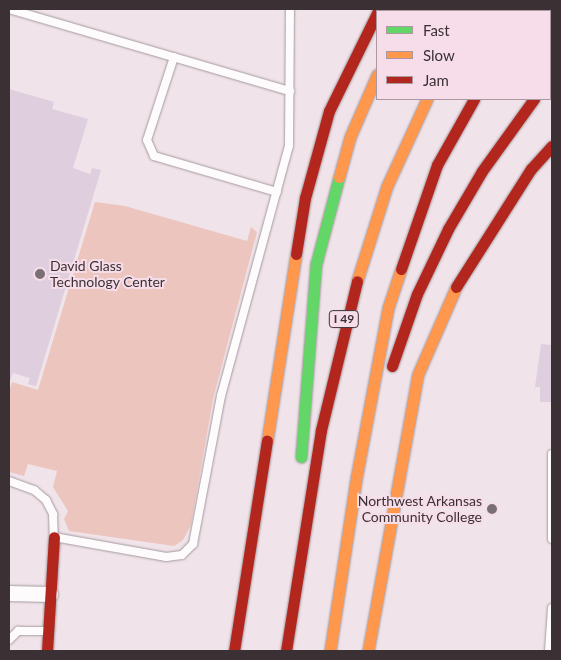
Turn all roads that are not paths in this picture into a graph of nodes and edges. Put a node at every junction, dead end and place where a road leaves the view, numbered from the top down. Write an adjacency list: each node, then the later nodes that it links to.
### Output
1 (9, 9): 4 (lane)
2 (290, 9): 6 (lane)
3 (376, 15): 26 (main road)
4 (174, 56): 6 (lane); 11 (lane)
5 (376, 77): 18 (main road)
6 (290, 91): 11 (lane)
7 (427, 100): 18 (main road, I 49)
8 (473, 100): 13 (main road)
9 (533, 100): 13 (main road)
10 (552, 146): 29 (main road)
11 (277, 192): 16 (lane)
12 (552, 454): 15 (lane)
13 (356, 479): 28 (main road)
14 (9, 481): 16 (lane)
15 (552, 498): 17 (lane)
16 (54, 537): 20 (main road)
17 (552, 539)
18 (301, 551): 27 (main road, I 49)
19 (9, 594): 20 (street)
20 (50, 594): 22 (main road)
21 (551, 608): 24 (lane)
22 (48, 631): 23 (lane); 25 (main road)
23 (9, 640)
24 (550, 649)
25 (47, 651)
26 (234, 651)
27 (286, 651)
28 (330, 651)
29 (368, 651)

